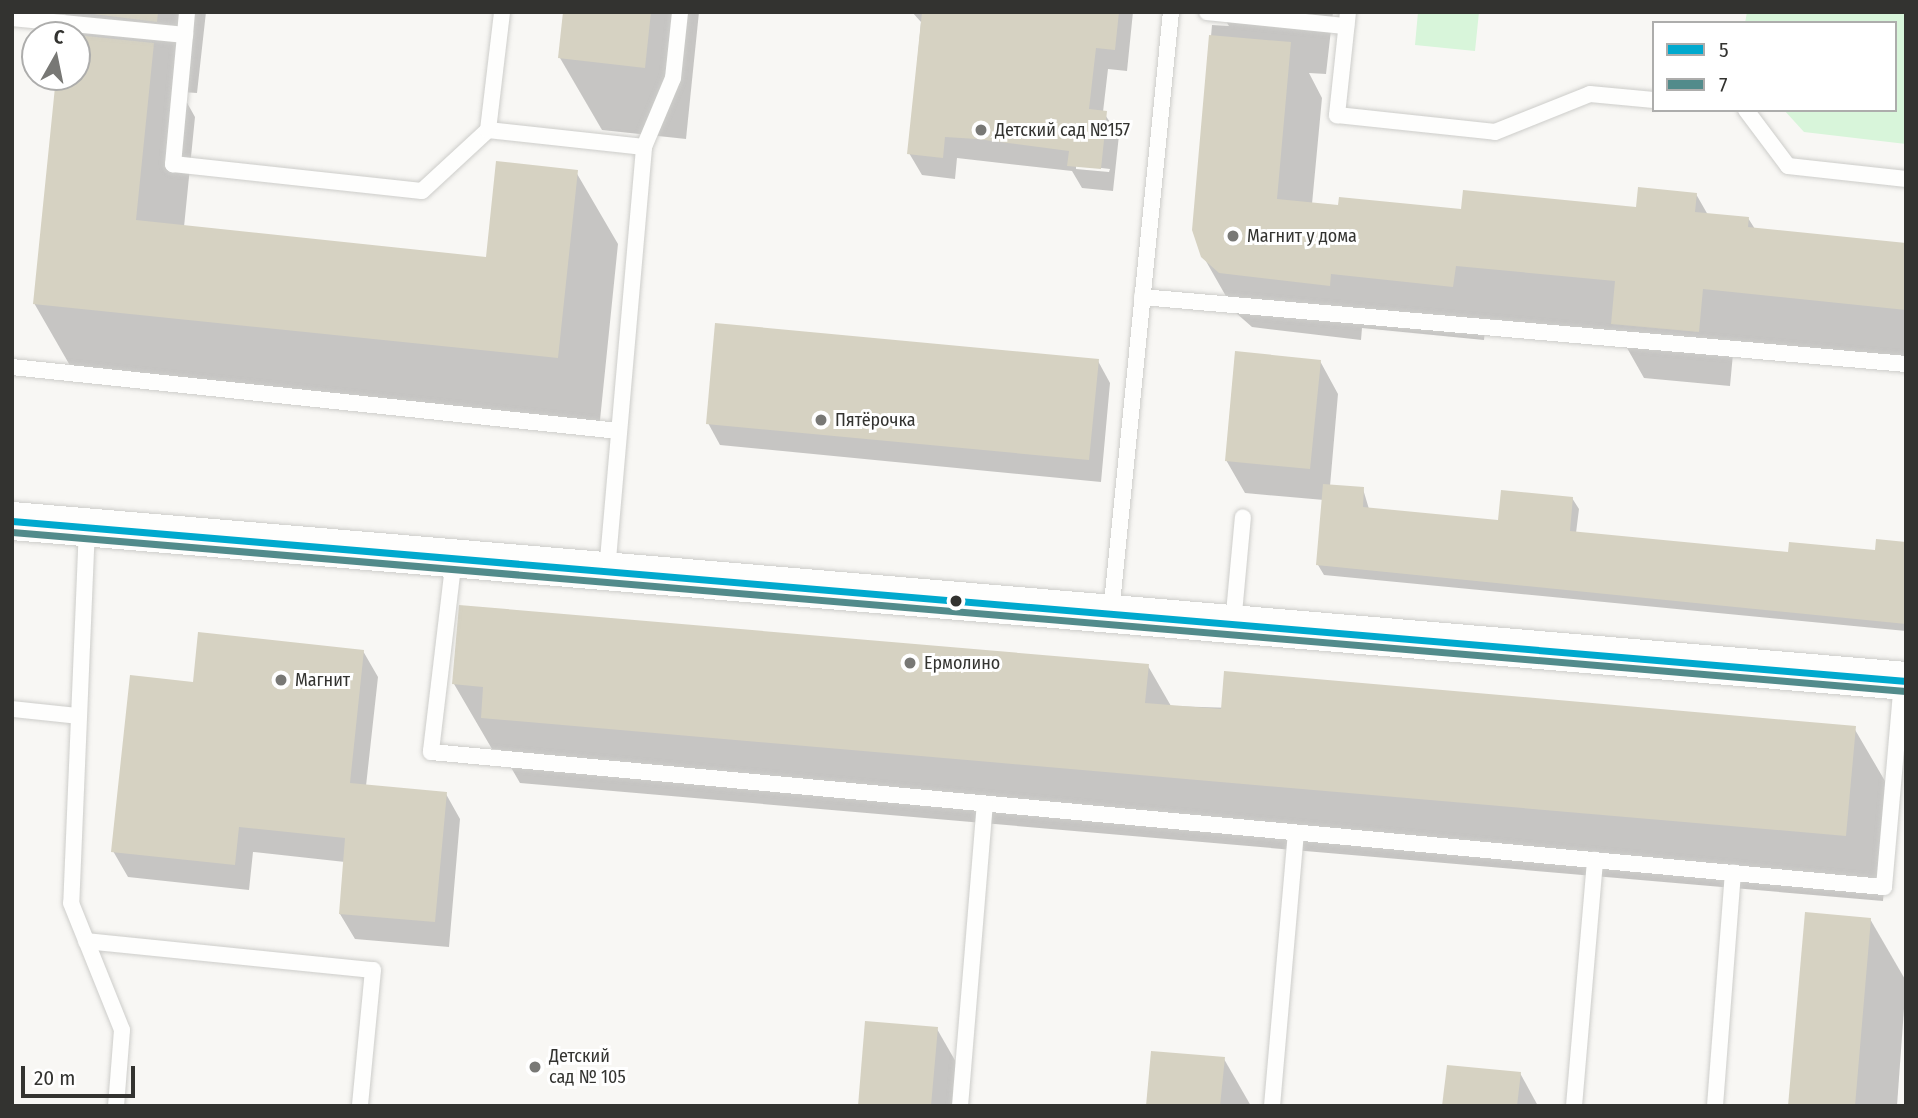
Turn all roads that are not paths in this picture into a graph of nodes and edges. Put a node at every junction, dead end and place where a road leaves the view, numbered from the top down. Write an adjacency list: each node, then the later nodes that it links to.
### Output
1 (187, 12): 8 (lane)
2 (502, 12): 11 (lane)
3 (680, 12): 12 (lane)
4 (1171, 12): 14 (lane)
5 (1207, 12): 7 (lane)
6 (12, 18): 8 (lane)
7 (1347, 19): 9 (lane)
8 (186, 35): 11 (lane)
9 (1652, 100)
10 (1748, 112): 13 (lane)
11 (488, 130): 12 (lane)
12 (644, 147): 17 (lane)
13 (1906, 179)
14 (1142, 297): 15 (lane); 23 (lane)
15 (1906, 364)
16 (12, 367): 17 (lane)
17 (619, 431): 22 (lane)
18 (1243, 517): 24 (lane)
19 (12, 521): 20 (street)
20 (88, 527): 21 (street); 27 (lane)
21 (454, 558): 22 (street); 28 (lane)
22 (607, 571): 23 (street)
23 (1111, 614): 24 (street)
24 (1233, 624): 25 (street)
25 (1904, 681): 31 (lane)
26 (12, 709): 27 (lane)
27 (79, 716): 32 (lane)
28 (985, 804): 29 (lane); 35 (lane)
29 (1296, 833): 30 (lane); 36 (lane)
30 (1595, 860): 31 (lane); 37 (lane)
31 (1733, 873): 38 (lane)
32 (86, 941): 33 (lane); 34 (lane)
33 (116, 1106)
34 (360, 1106)
35 (960, 1106)
36 (1272, 1106)
37 (1574, 1106)
38 (1715, 1106)

